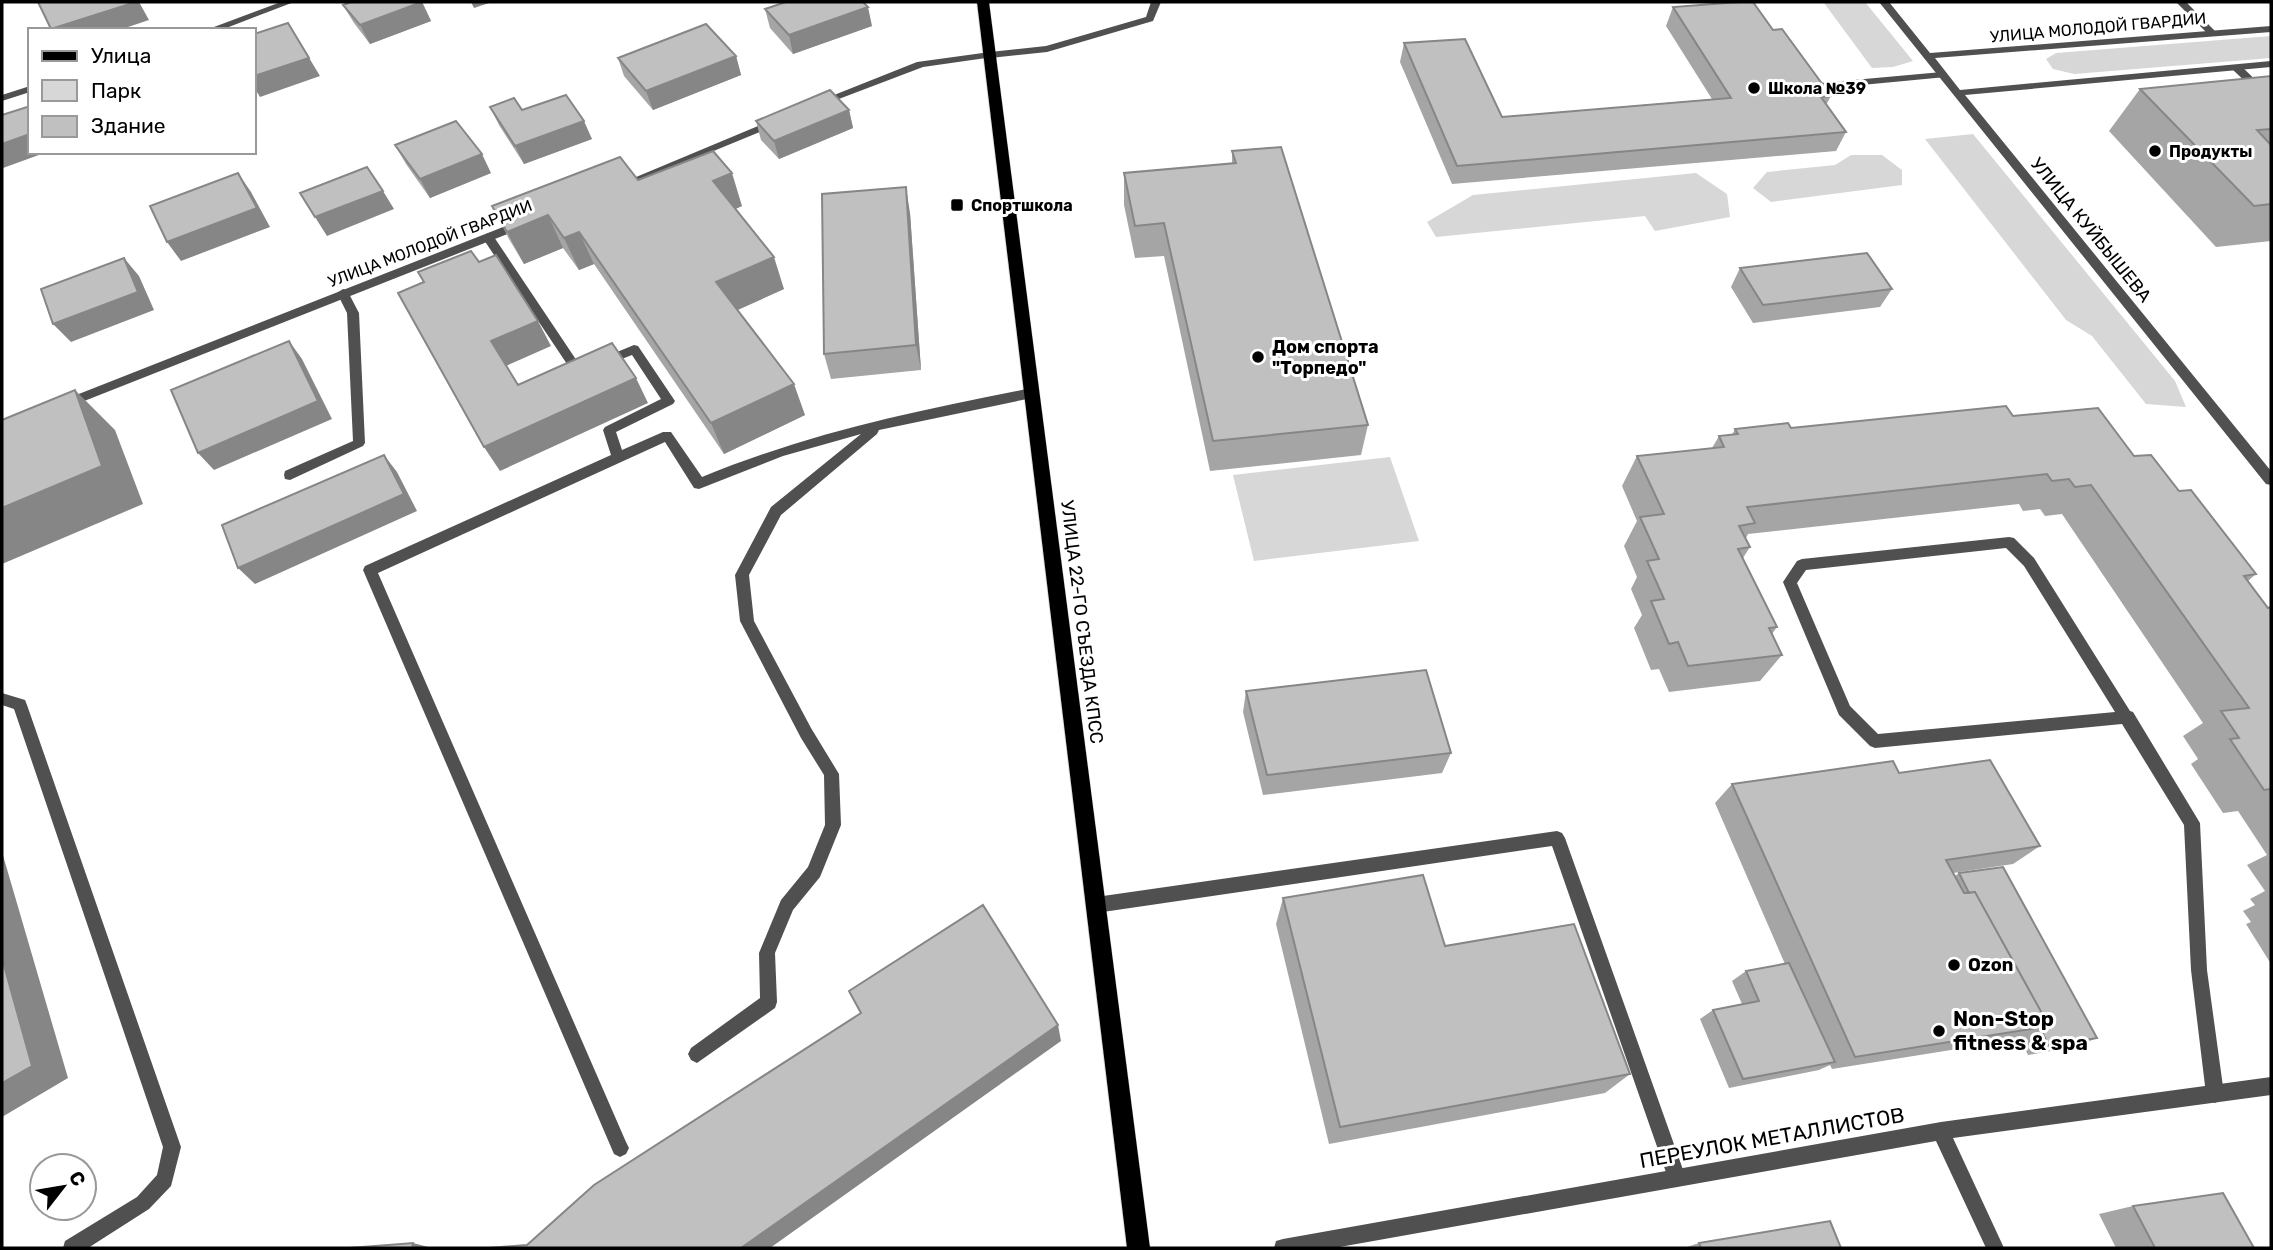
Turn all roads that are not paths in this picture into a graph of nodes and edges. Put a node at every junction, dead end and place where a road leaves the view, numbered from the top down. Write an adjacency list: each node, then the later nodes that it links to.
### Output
1 (289, 2): 6 (street)
2 (983, 2): 9 (main road, УЛИЦА 22-ГО СЪЕЗДА КПСС)
3 (1156, 2): 9 (street)
4 (1884, 2): 10 (street, УЛИЦА КУЙБЫШЕВА)
5 (2181, 2): 8 (street)
6 (217, 28)
7 (2271, 29): 8 (street, УЛИЦА МОЛОДОЙ ГВАРДИИ)
8 (2213, 34): 10 (street, УЛИЦА МОЛОДОЙ ГВАРДИИ)
9 (990, 55): 19 (street); 25 (main road, УЛИЦА 22-ГО СЪЕЗДА КПСС)
10 (1927, 56): 13 (street, УЛИЦА КУЙБЫШЕВА)
11 (2271, 64): 12 (street)
12 (2236, 67): 16 (street); 18 (street)
13 (1942, 75): 14 (street); 16 (street, УЛИЦА КУЙБЫШЕВА)
14 (1808, 87)
15 (28, 90): 17 (street)
16 (1957, 93): 30 (street, УЛИЦА КУЙБЫШЕВА)
17 (2, 98)
18 (2271, 100)
19 (802, 110)
20 (789, 116): 21 (street)
21 (611, 189)
22 (537, 218): 23 (street, УЛИЦА МОЛОДОЙ ГВАРДИИ)
23 (488, 237): 24 (street, УЛИЦА МОЛОДОЙ ГВАРДИИ); 28 (street)
24 (343, 293): 26 (street, УЛИЦА МОЛОДОЙ ГВАРДИИ); 29 (street)
25 (1032, 393): 27 (street); 33 (main road, УЛИЦА 22-ГО СЪЕЗДА КПСС)
26 (52, 409)
27 (876, 428): 28 (street); 34 (street)
28 (618, 457): 38 (street)
29 (290, 475)
30 (2271, 480)
31 (2, 699): 40 (street)
32 (2128, 717): 32 (street); 36 (street)
33 (1096, 905): 39 (street); 41 (main road, УЛИЦА 22-ГО СЪЕЗДА КПСС)
34 (697, 1054)
35 (2271, 1086): 36 (street, ПЕРЕУЛОК МЕТАЛЛИСТОВ)
36 (2215, 1094): 37 (street, ПЕРЕУЛОК МЕТАЛЛИСТОВ)
37 (1941, 1130): 39 (street, ПЕРЕУЛОК МЕТАЛЛИСТОВ); 43 (street)
38 (620, 1148)
39 (1677, 1178): 42 (street, ПЕРЕУЛОК МЕТАЛЛИСТОВ)
40 (72, 1248)
41 (1139, 1248)
42 (1283, 1248)
43 (1995, 1248)

